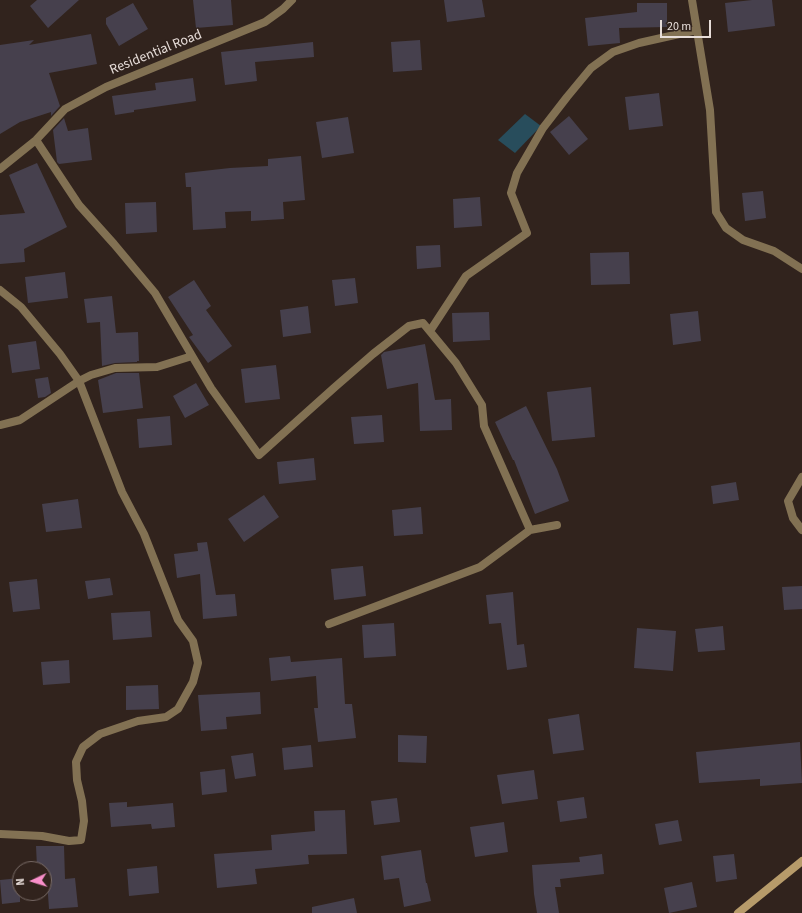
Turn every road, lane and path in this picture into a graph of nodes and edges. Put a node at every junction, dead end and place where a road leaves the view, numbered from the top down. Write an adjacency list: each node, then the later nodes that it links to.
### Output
1 (292, 0): 4 (street, Residential Road)
2 (692, 0): 3 (street)
3 (697, 30): 6 (street); 8 (street)
4 (36, 140): 5 (street, Residential Road); 9 (street)
5 (0, 169)
6 (802, 270)
7 (0, 290): 10 (street)
8 (430, 331): 9 (street); 14 (street)
9 (192, 356): 10 (street)
10 (79, 381): 11 (street); 17 (street)
11 (0, 424)
12 (802, 477): 15 (street)
13 (557, 525): 14 (street)
14 (530, 530): 16 (street)
15 (802, 530)
16 (329, 624)
17 (0, 834)
18 (802, 862): 19 (main road)
19 (738, 913)

